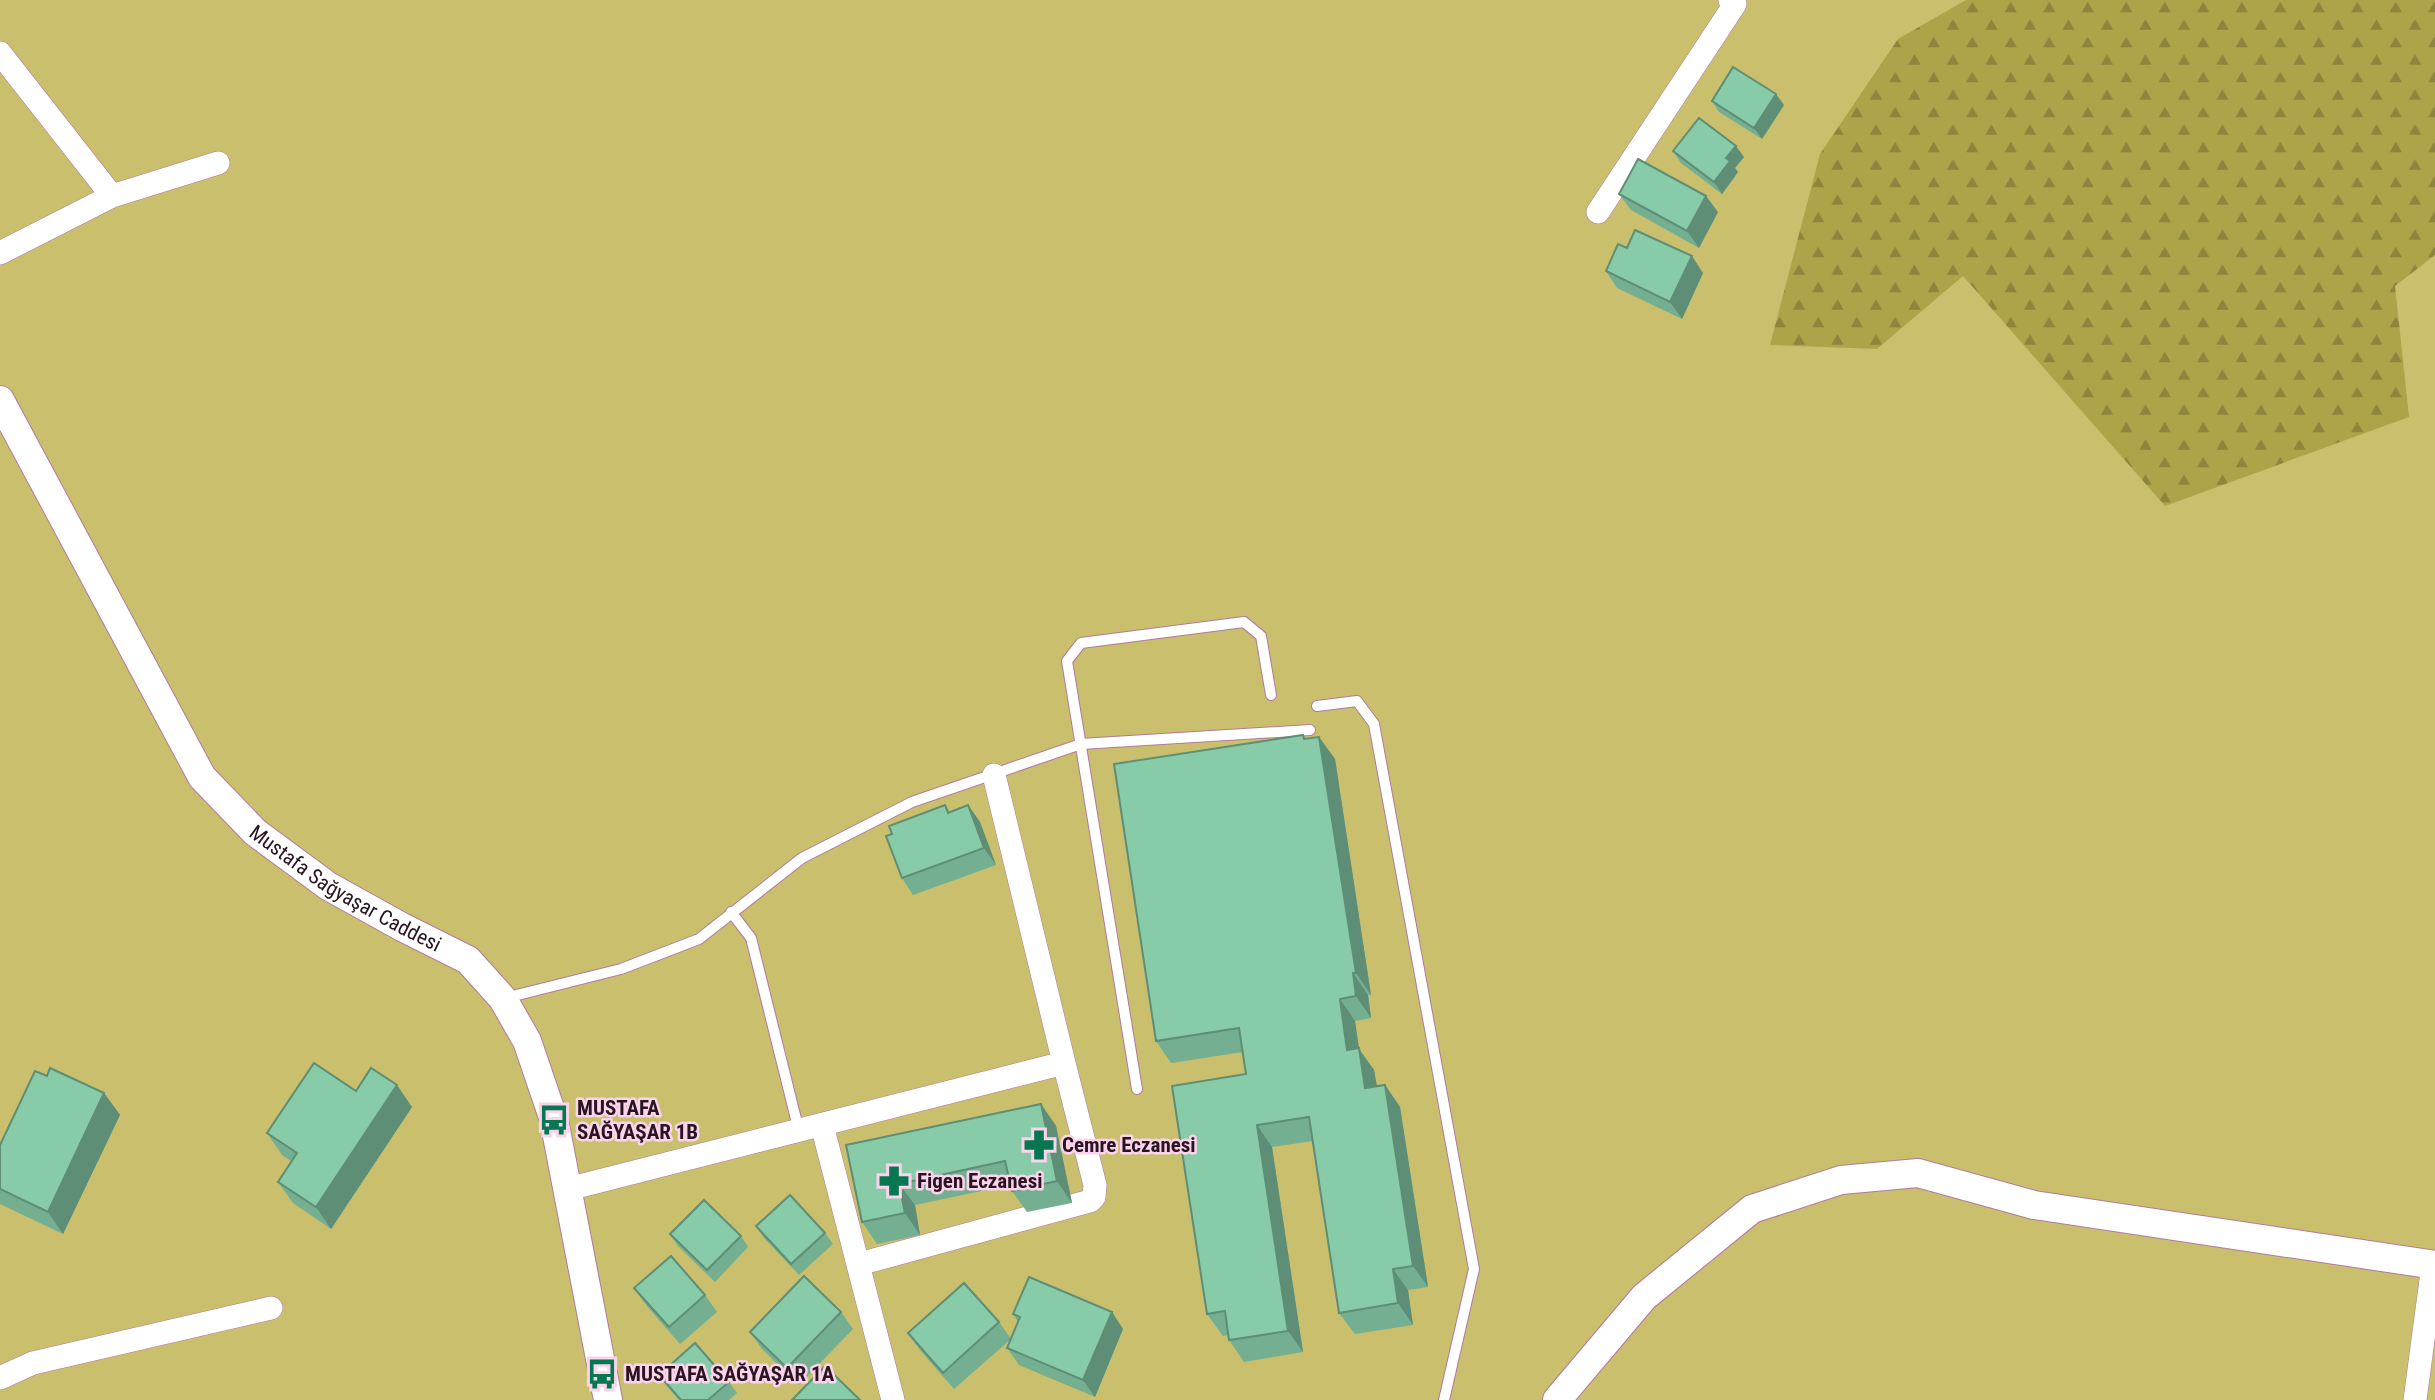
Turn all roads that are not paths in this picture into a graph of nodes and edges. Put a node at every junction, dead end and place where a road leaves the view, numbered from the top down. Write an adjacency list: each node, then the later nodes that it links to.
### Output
1 (1730, 0): 5 (street)
2 (0, 53): 4 (street)
3 (218, 163): 4 (street)
4 (112, 196): 6 (street)
5 (1598, 212)
6 (0, 253)
7 (0, 400): 14 (street, Mustafa Sağyaşar Caddesi)
8 (1271, 695): 11 (lane)
9 (1317, 706): 26 (lane)
10 (1310, 730): 11 (lane)
11 (1081, 744): 12 (lane); 16 (lane)
12 (994, 775): 13 (lane); 15 (street)
13 (732, 912): 14 (lane); 18 (lane)
14 (503, 999): 19 (street, Mustafa Sağyaşar Caddesi)
15 (1064, 1063): 17 (street); 20 (street)
16 (1137, 1089)
17 (822, 1125): 18 (street); 20 (street)
18 (799, 1131): 19 (street)
19 (568, 1189): 24 (street, Mustafa Sağyaşar Caddesi)
20 (859, 1264): 25 (street)
21 (2434, 1265): 27 (street); 28 (street)
22 (271, 1308): 23 (street)
23 (0, 1378)
24 (608, 1400)
25 (893, 1400)
26 (1444, 1400)
27 (1557, 1400)
28 (2414, 1400)

